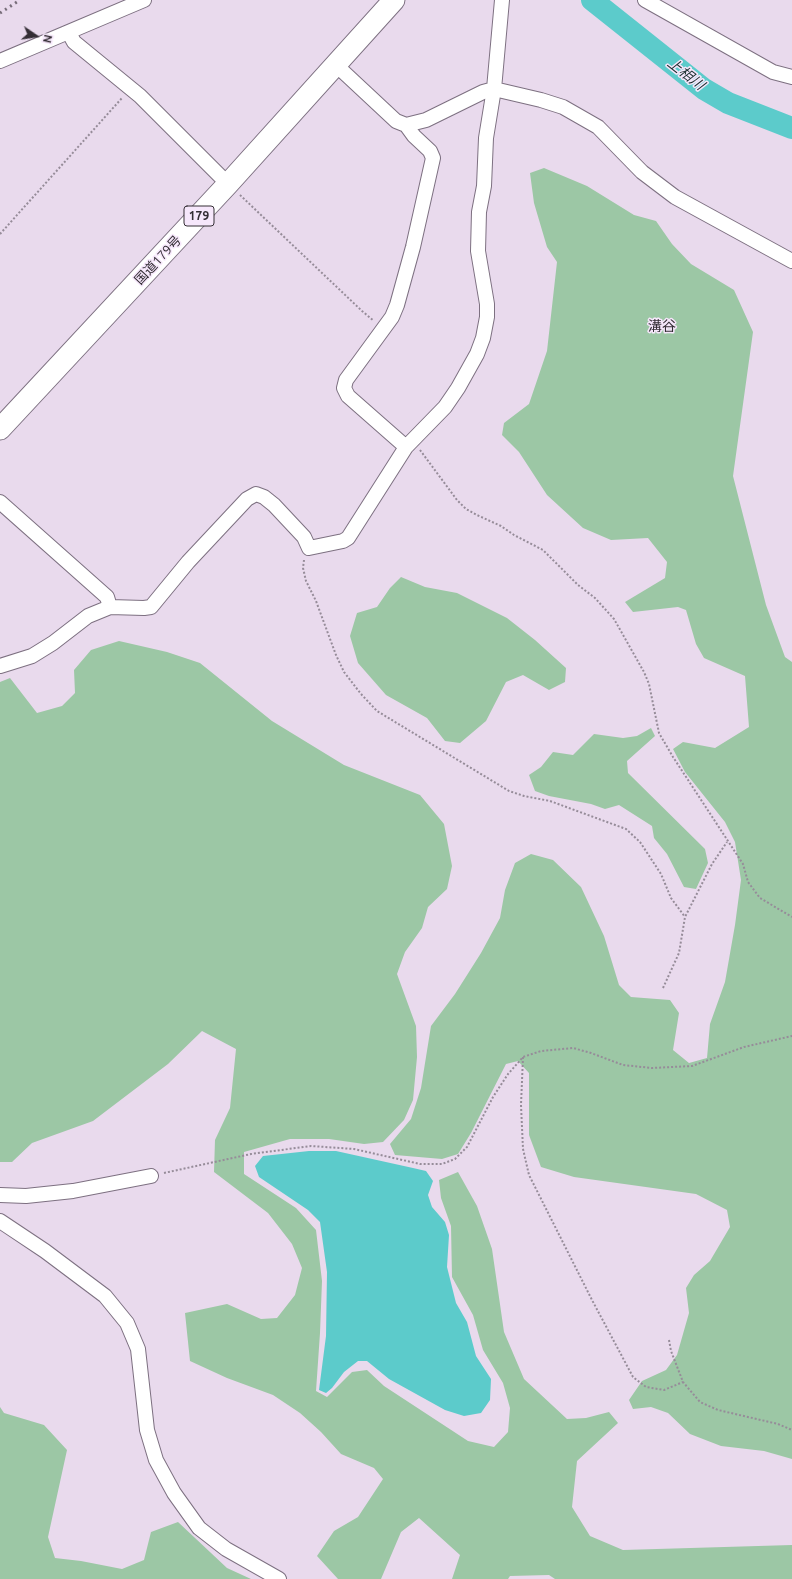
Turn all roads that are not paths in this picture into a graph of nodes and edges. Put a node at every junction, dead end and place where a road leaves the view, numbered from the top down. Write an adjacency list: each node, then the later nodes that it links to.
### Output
1 (144, 0): 5 (street)
2 (394, 0): 7 (highway, 国道179号 / 179)
3 (502, 0): 9 (street)
4 (645, 0): 8 (street)
5 (68, 33): 6 (street); 11 (street)
6 (0, 61)
7 (336, 65): 10 (street); 11 (highway, 国道179号 / 179)
8 (792, 77)
9 (494, 89): 10 (street); 12 (street); 14 (street)
10 (406, 125): 14 (street)
11 (228, 184): 13 (highway, 国道179号 / 179)
12 (792, 261)
13 (0, 429)
14 (409, 443): 16 (street)
15 (0, 502): 16 (street)
16 (110, 607): 17 (street)
17 (0, 666)
18 (151, 1176): 19 (street)
19 (0, 1195)
20 (0, 1221): 21 (street)
21 (279, 1579)

